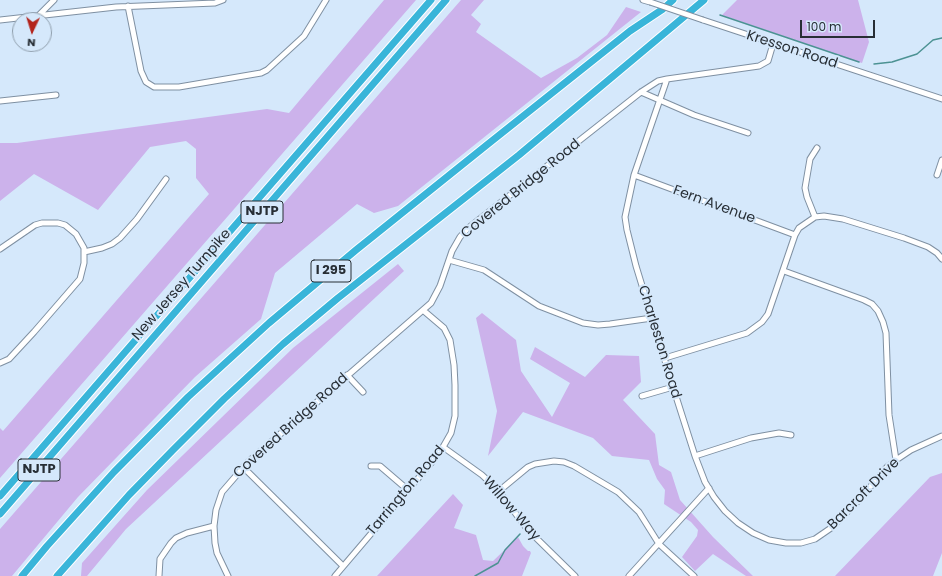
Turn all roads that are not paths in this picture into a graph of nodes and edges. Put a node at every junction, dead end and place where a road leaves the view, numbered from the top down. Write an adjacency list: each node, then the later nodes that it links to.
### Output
1 (54, 0): 10 (street)
2 (223, 0): 9 (street)
3 (326, 0): 9 (street)
4 (431, 0): 52 (highway, New Jersey Turnpike / NJTP)
5 (446, 0): 53 (highway, New Jersey Turnpike / NJTP)
6 (644, 0): 14 (street, Kresson Road, bridge)
7 (672, 0): 57 (highway, I 295)
8 (704, 0): 58 (highway, I 295)
9 (128, 6): 11 (street)
10 (42, 12)
11 (52, 14)
12 (12, 19): 13 (street)
13 (0, 20)
14 (773, 44): 15 (street, Covered Bridge Road); 18 (street, Kresson Road)
15 (667, 79): 16 (street, Covered Bridge Road); 20 (street, Charleston Road)
16 (641, 92): 20 (street); 32 (street, Covered Bridge Road)
17 (56, 95): 19 (street)
18 (942, 99)
19 (0, 101)
20 (659, 101): 21 (street); 24 (street, Charleston Road)
21 (748, 133)
22 (817, 148): 27 (street)
23 (942, 160): 25 (street)
24 (634, 175): 28 (street, Fern Avenue); 35 (street, Charleston Road)
25 (937, 176)
26 (166, 180): 30 (street)
27 (815, 217): 28 (street); 31 (street)
28 (795, 235): 33 (street)
29 (0, 248): 30 (street)
30 (84, 252): 37 (street)
31 (942, 259)
32 (449, 260): 34 (street, Covered Bridge Road); 35 (street)
33 (784, 271): 36 (street); 46 (street)
34 (424, 311): 38 (street, Covered Bridge Road); 44 (street, Tarrington Road)
35 (652, 318): 36 (street, Charleston Road)
36 (665, 358): 39 (street, Charleston Road)
37 (0, 363)
38 (347, 375): 40 (street); 48 (street, Covered Bridge Road)
39 (673, 387): 41 (street); 45 (street, Charleston Road)
40 (363, 392)
41 (642, 396)
42 (791, 436): 45 (street)
43 (942, 436): 46 (street, Barcroft Drive)
44 (443, 447): 50 (street, Tarrington Road); 51 (street, Willow Way)
45 (696, 456): 49 (street, Charleston Road)
46 (896, 460): 49 (street, Barcroft Drive)
47 (371, 466): 50 (street)
48 (243, 467): 54 (street, Covered Bridge Road); 56 (street)
49 (709, 488): 55 (street)
50 (408, 490): 56 (street, Tarrington Road)
51 (499, 491): 55 (street); 62 (street, Willow Way)
52 (0, 496)
53 (0, 514)
54 (214, 526): 59 (street); 60 (street, Covered Bridge Road)
55 (659, 544): 63 (street); 64 (street)
56 (343, 566): 61 (street, Tarrington Road)
57 (22, 576)
58 (57, 576)
59 (159, 576)
60 (228, 576)
61 (335, 576)
62 (574, 576)
63 (629, 576)
64 (694, 576)

